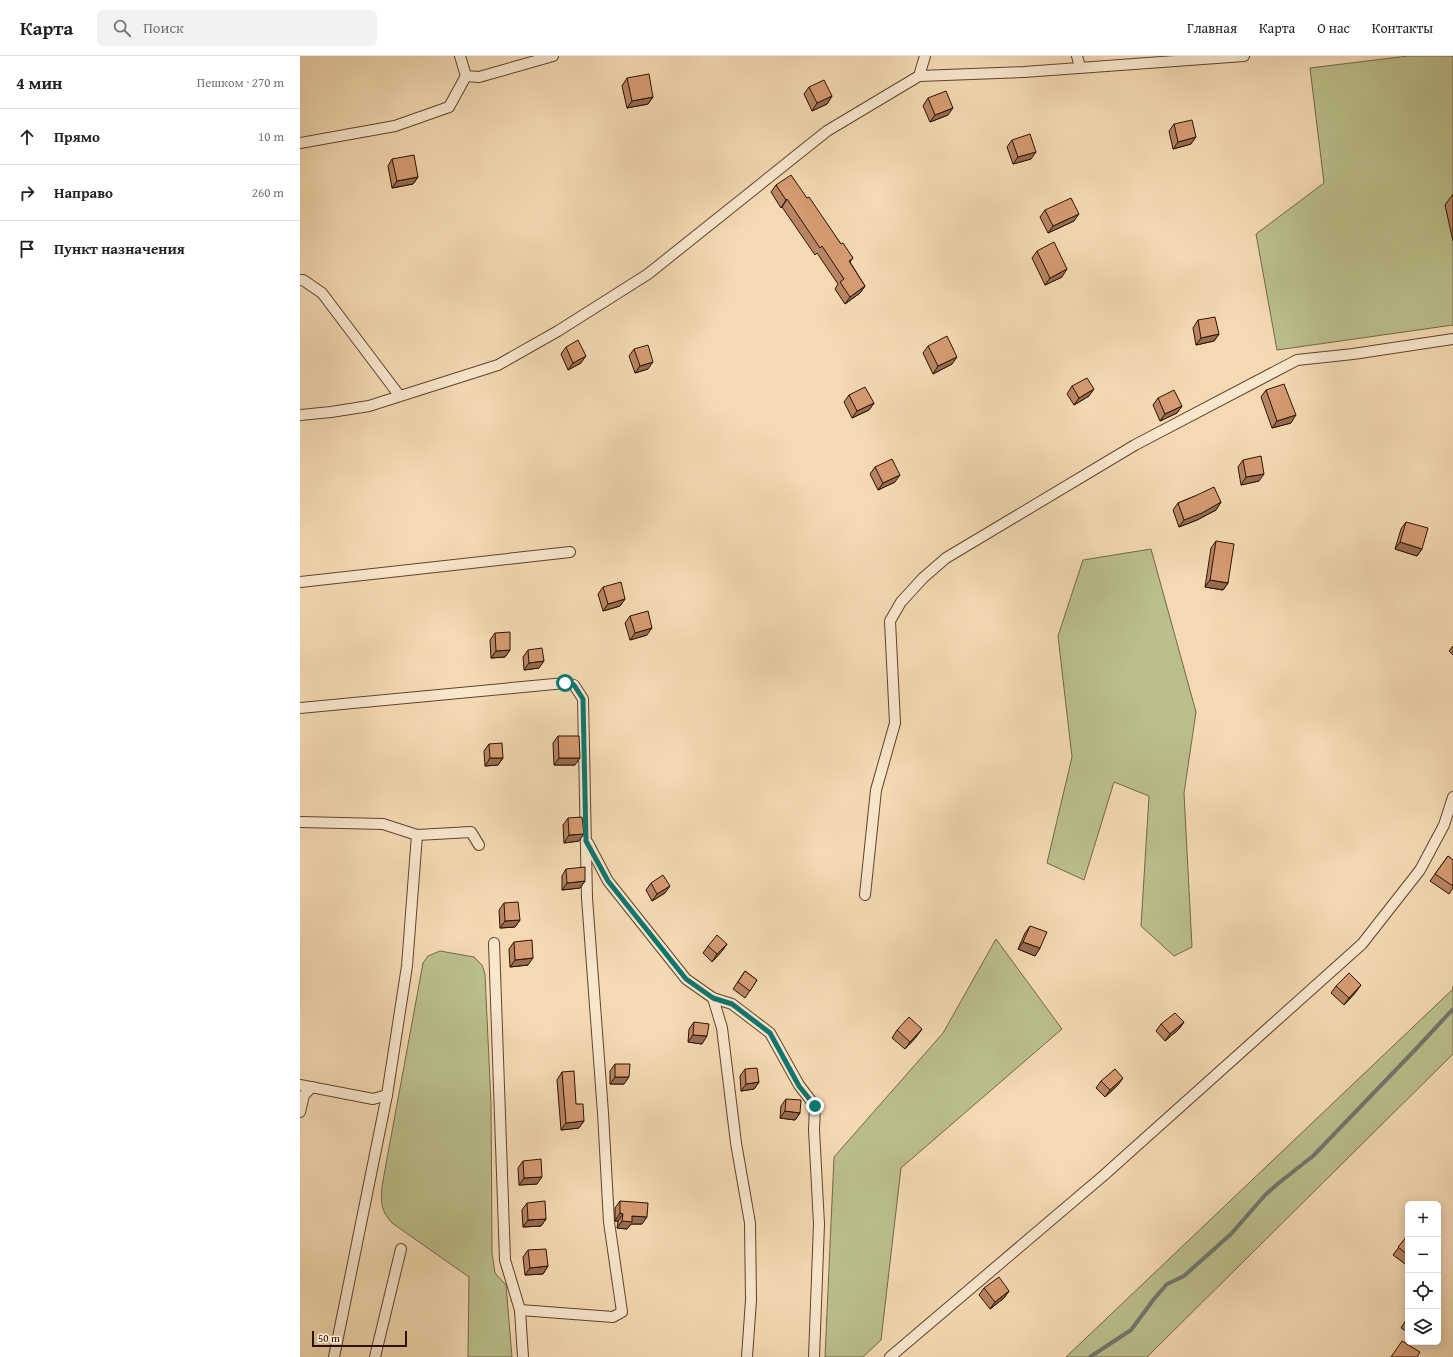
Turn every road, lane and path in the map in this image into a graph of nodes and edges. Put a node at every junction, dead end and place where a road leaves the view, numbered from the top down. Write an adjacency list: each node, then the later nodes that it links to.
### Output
1 (460, 56): 7 (street)
2 (554, 56): 7 (street)
3 (925, 56): 8 (street)
4 (1077, 56): 6 (street)
5 (1244, 56): 6 (street)
6 (1080, 68): 8 (street)
7 (466, 76): 9 (street)
8 (919, 76): 12 (street)
9 (300, 143)
10 (300, 280): 12 (street)
11 (1453, 339): 22 (street)
12 (399, 396): 13 (street)
13 (300, 416)
14 (570, 552): 15 (street)
15 (300, 582)
16 (300, 708): 20 (street)
17 (1453, 797): 36 (street)
18 (300, 822): 19 (street)
19 (417, 835): 21 (street); 27 (street)
20 (586, 841): 24 (street); 30 (street)
21 (479, 845)
22 (865, 895)
23 (494, 943): 30 (street)
24 (713, 998): 34 (street); 35 (street)
25 (300, 1085): 26 (street)
26 (312, 1087): 27 (street); 28 (street)
27 (387, 1095): 31 (street)
28 (300, 1112)
29 (401, 1249): 32 (street)
30 (520, 1310): 33 (street)
31 (334, 1357)
32 (376, 1357)
33 (523, 1357)
34 (747, 1357)
35 (814, 1357)
36 (890, 1357)

